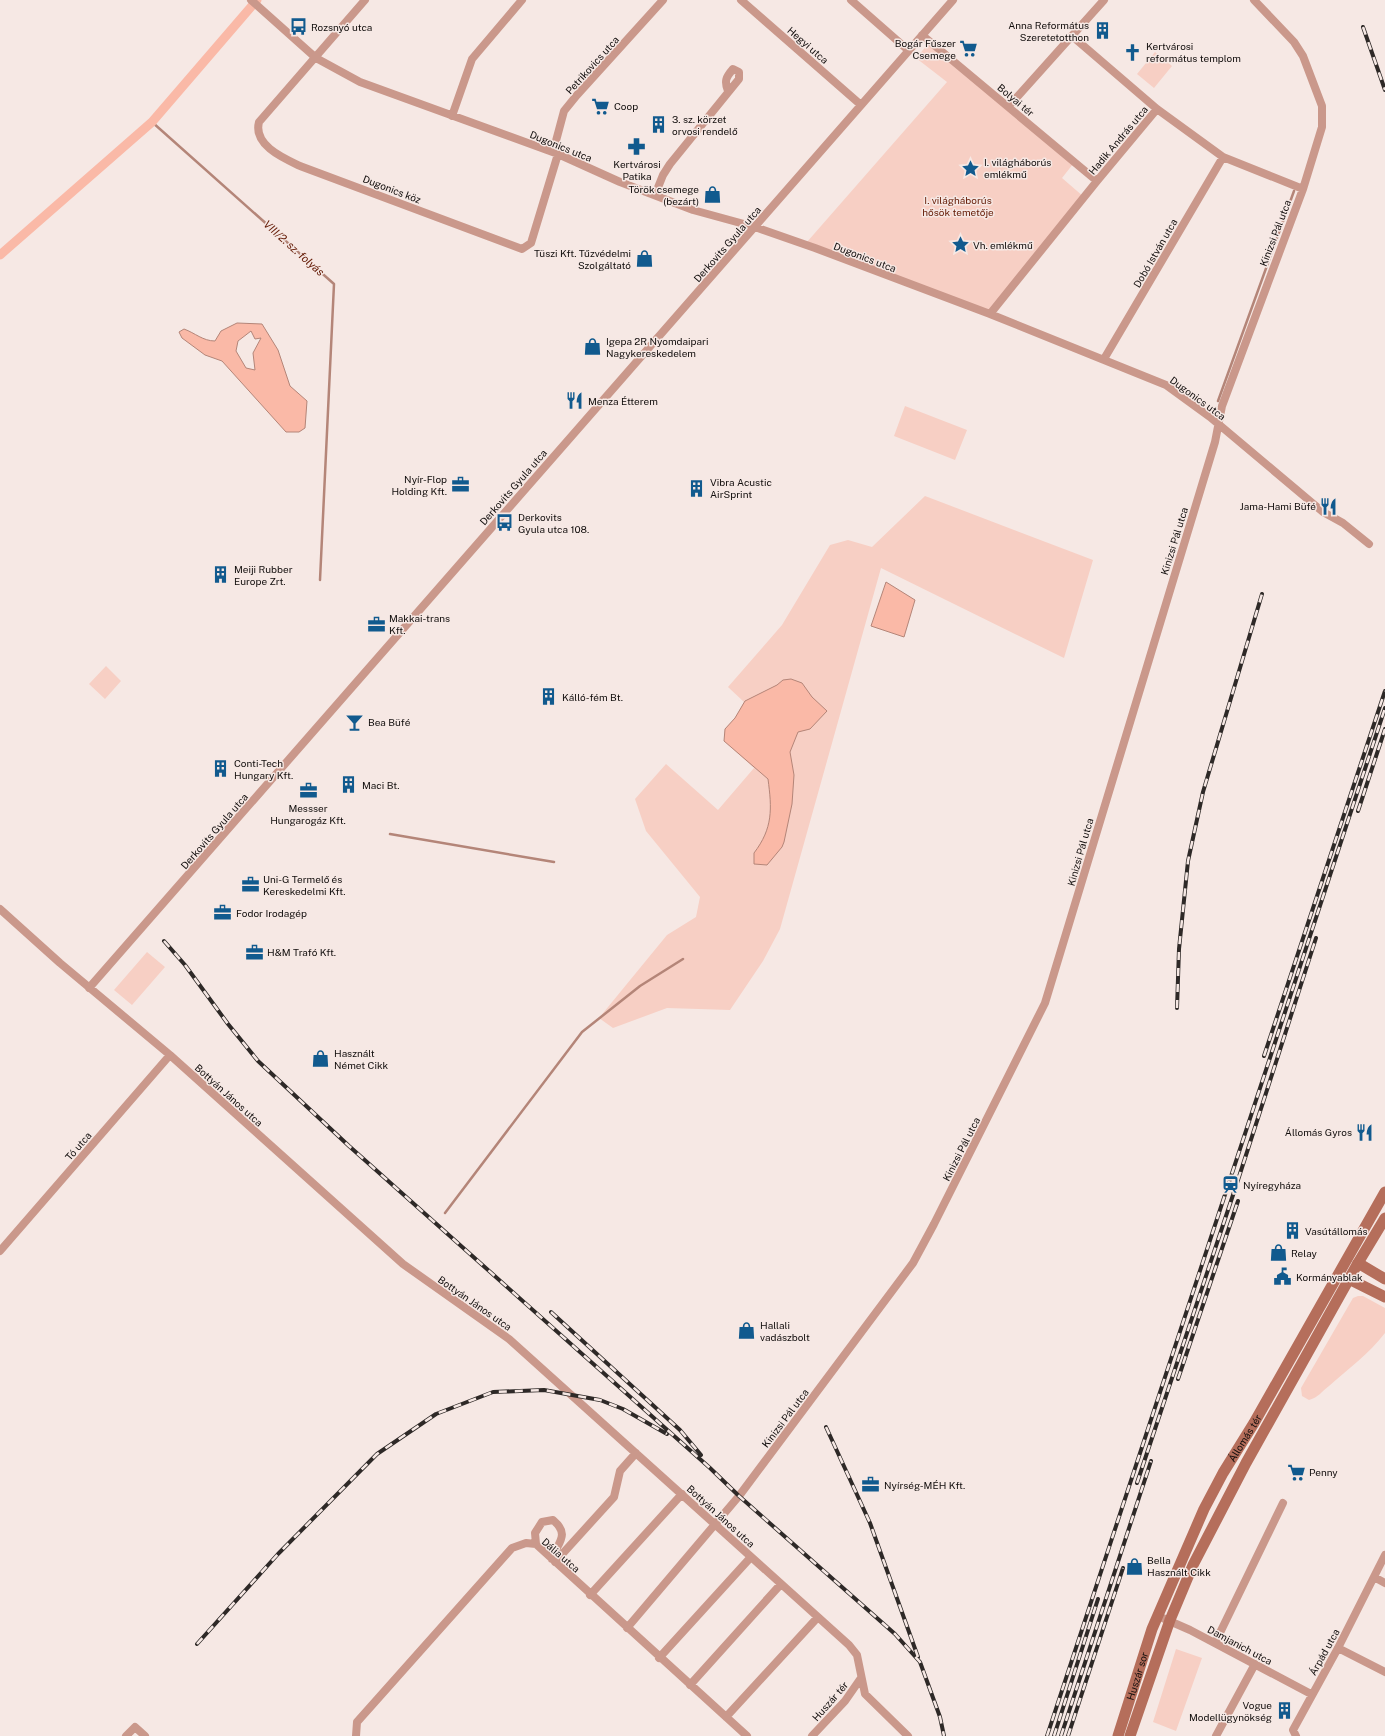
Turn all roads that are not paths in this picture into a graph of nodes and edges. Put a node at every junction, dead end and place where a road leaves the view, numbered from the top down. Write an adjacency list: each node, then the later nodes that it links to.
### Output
1 (250, 0): 13 (street, Dugonics utca)
2 (365, 0): 13 (street)
3 (522, 0): 18 (street)
4 (663, 0): 19 (street, Petrikovics utca)
5 (741, 0): 15 (street, Hegyi utca)
6 (851, 0): 12 (street)
7 (953, 0): 10 (street, Derkovits Gyula utca)
8 (1104, 0): 11 (street)
9 (1254, 0): 22 (street, Kinizsi Pál utca)
10 (922, 35): 12 (street, Derkovits Gyula utca); 16 (street, Bolyai tér)
11 (1072, 36): 16 (street); 17 (street)
12 (908, 50): 15 (street, Derkovits Gyula utca)
13 (316, 58): 18 (street, Dugonics utca); 19 (street, Dugonics köz)
14 (738, 79): 23 (street)
15 (861, 106): 24 (street, Derkovits Gyula utca)
16 (1009, 106): 21 (street, Bolyai tér)
17 (1157, 109): 20 (street, Hadik András utca); 21 (street, Hadik András utca)
18 (452, 116): 19 (street, Dugonics utca)
19 (556, 153): 23 (street, Dugonics utca)
20 (1223, 157): 22 (street, Hadik András utca); 26 (street, Dobó István utca)
21 (1097, 181): 25 (street, Hadik András utca)
22 (1302, 189): 27 (street, Kinizsi Pál utca)
23 (655, 195): 24 (street, Dugonics utca)
24 (755, 227): 25 (street, Dugonics utca); 30 (street, Derkovits Gyula utca)
25 (990, 314): 26 (street, Dugonics utca)
26 (1104, 359): 27 (street, Dugonics utca)
27 (1219, 425): 28 (street, Dugonics utca); 43 (street, Kinizsi Pál utca)
28 (1369, 544)
29 (0, 909): 30 (street, Bottyán János utca)
30 (89, 988): 31 (street, Bottyán János utca)
31 (170, 1055): 34 (street, Tó utca); 40 (street, Bottyán János utca)
32 (1385, 1192): 36 (main road, Állomás tér)
33 (1385, 1218): 35 (main road, Állomás tér)
34 (0, 1251)
35 (1358, 1263): 36 (main road); 37 (main road, Állomás tér); 38 (main road)
36 (1343, 1265): 37 (main road); 52 (main road, Állomás tér)
37 (1349, 1278): 39 (main road); 54 (main road, Állomás tér)
38 (1385, 1279)
39 (1385, 1297)
40 (636, 1453): 41 (street, Bottyán János utca); 47 (street)
41 (682, 1494): 43 (street, Bottyán János utca); 51 (street)
42 (1283, 1503): 56 (street)
43 (714, 1525): 46 (street, Bottyán János utca); 55 (street, Kinizsi Pál utca)
44 (536, 1544): 47 (street, Dália utca); 47 (street); 67 (street, Dália utca)
45 (1385, 1555): 48 (street, Árpád utca)
46 (751, 1557): 50 (street, Bottyán János utca); 58 (street)
47 (553, 1560): 51 (street, Dália utca)
48 (1374, 1577): 49 (street); 57 (street, Árpád utca)
49 (1385, 1583)
50 (781, 1584): 53 (street, Bottyán János utca); 62 (street)
51 (590, 1595): 55 (street, Dália utca)
52 (1158, 1616): 54 (street, Damjanich utca); 71 (main road, Huszár sor)
53 (818, 1617): 61 (street, Bottyán János utca); 64 (street)
54 (1170, 1620): 56 (street, Damjanich utca); 72 (main road, Huszár sor)
55 (627, 1628): 58 (street, Dália utca)
56 (1215, 1643): 59 (street, Damjanich utca)
57 (1338, 1648): 60 (street); 63 (street, Árpád utca)
58 (659, 1658): 62 (street, Dália utca)
59 (1255, 1664): 63 (street, Damjanich utca); 73 (street)
60 (1385, 1672)
61 (861, 1678): 69 (street, Huszár tér); 70 (street, Bottyán János utca)
62 (690, 1686): 64 (street, Dália utca)
63 (1312, 1694): 74 (street, Árpád utca)
64 (726, 1717): 68 (street, Dália utca)
65 (126, 1736): 66 (street)
66 (145, 1736)
67 (356, 1736)
68 (747, 1736)
69 (812, 1736)
70 (908, 1736)
71 (1118, 1736)
72 (1130, 1736)
73 (1216, 1736)
74 (1296, 1736)

